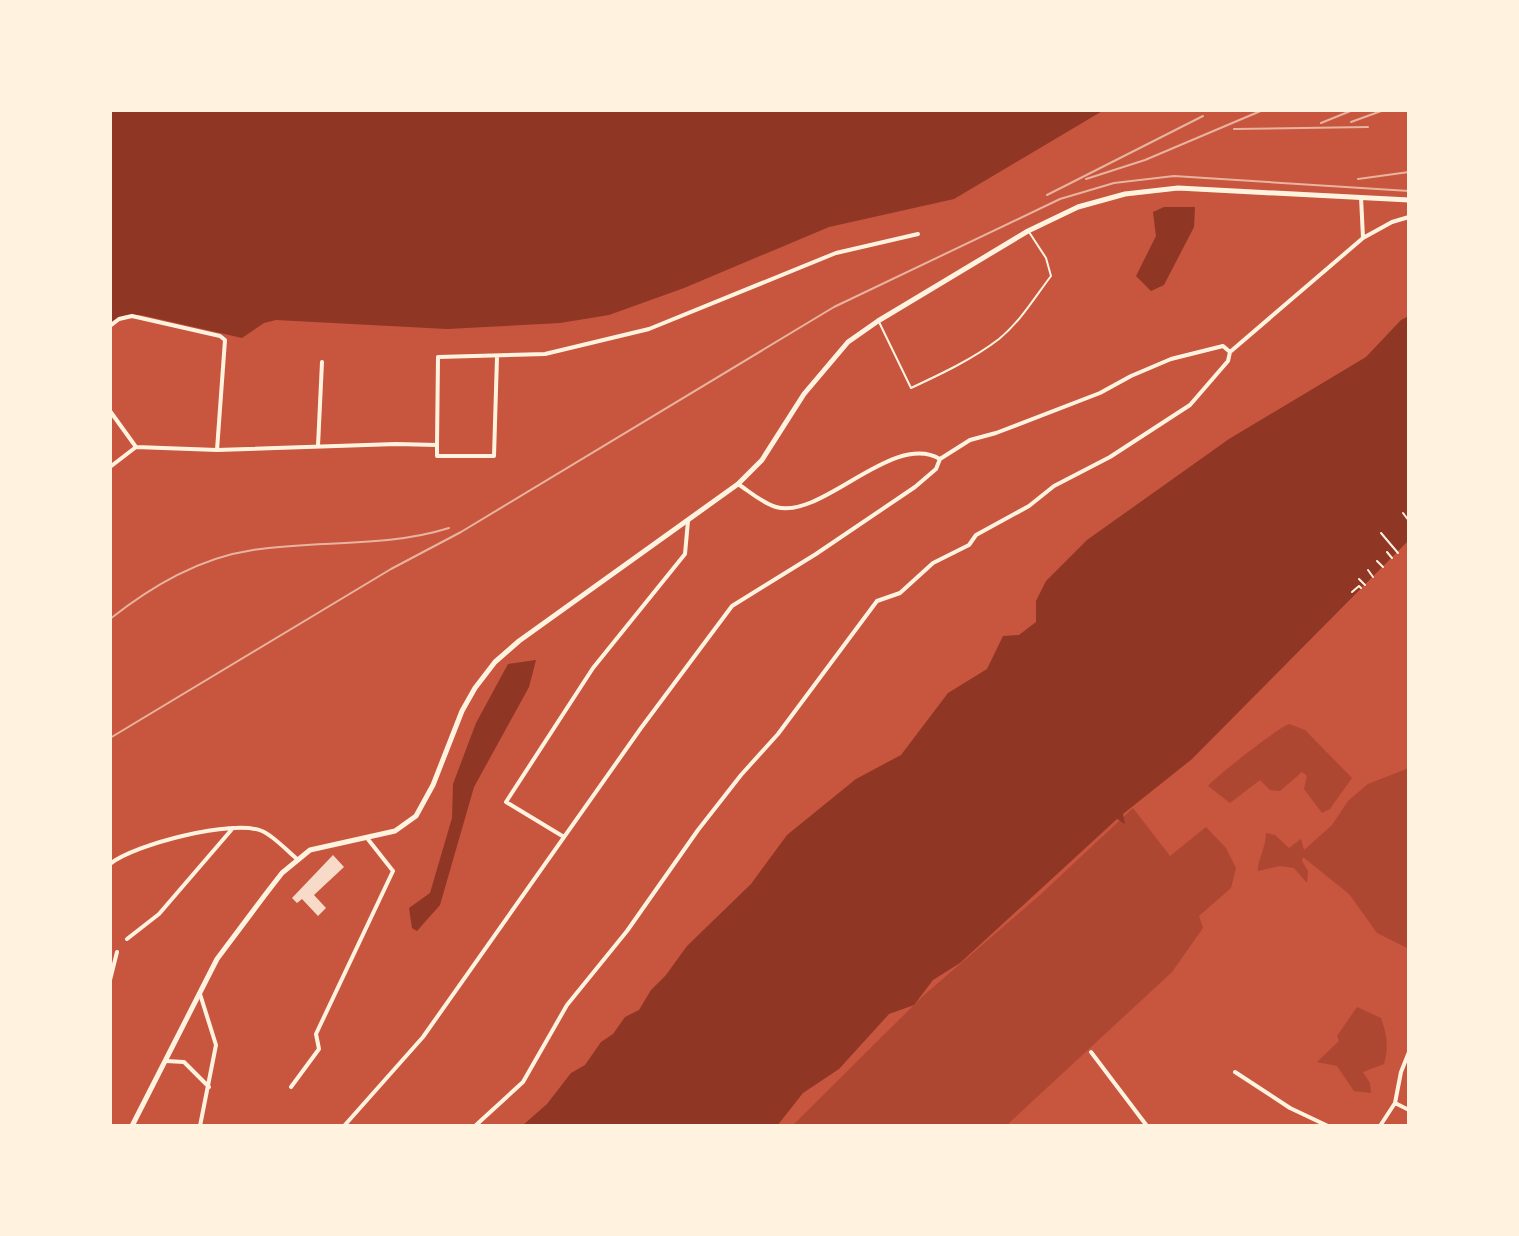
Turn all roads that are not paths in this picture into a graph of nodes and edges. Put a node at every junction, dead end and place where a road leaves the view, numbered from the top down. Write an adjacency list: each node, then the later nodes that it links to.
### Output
1 (1361, 197): 2 (street); 4 (street); 6 (street)
2 (1409, 200)
3 (1409, 217): 6 (street)
4 (1028, 231): 7 (street); 7 (lane)
5 (918, 234): 10 (street)
6 (1363, 238): 9 (street)
7 (878, 321): 19 (street)
8 (110, 326): 16 (street)
9 (1230, 352): 17 (street); 41 (street)
10 (497, 357): 13 (street); 13 (street)
11 (322, 362): 14 (street)
12 (110, 411): 15 (street)
13 (437, 445): 14 (street)
14 (318, 446): 16 (street)
15 (136, 447): 16 (street); 18 (street)
16 (217, 450)
17 (940, 459): 19 (street); 22 (street)
18 (110, 467)
19 (738, 484): 20 (street)
20 (688, 521): 22 (street); 23 (street)
21 (235, 826): 24 (street); 25 (street); 26 (street)
22 (564, 837): 40 (street)
23 (367, 838): 24 (street); 35 (street)
24 (297, 859): 29 (street)
25 (110, 864)
26 (127, 939)
27 (117, 952): 28 (street)
28 (110, 980)
29 (200, 992): 32 (street); 34 (street)
30 (1091, 1052): 42 (street)
31 (1409, 1052): 36 (street)
32 (165, 1060): 34 (street); 38 (street)
33 (1235, 1072): 43 (street)
34 (209, 1087): 39 (street)
35 (291, 1087)
36 (1395, 1103): 37 (street); 44 (street)
37 (1409, 1110)
38 (132, 1126)
39 (200, 1126)
40 (344, 1126)
41 (475, 1126)
42 (1147, 1126)
43 (1328, 1126)
44 (1380, 1126)

